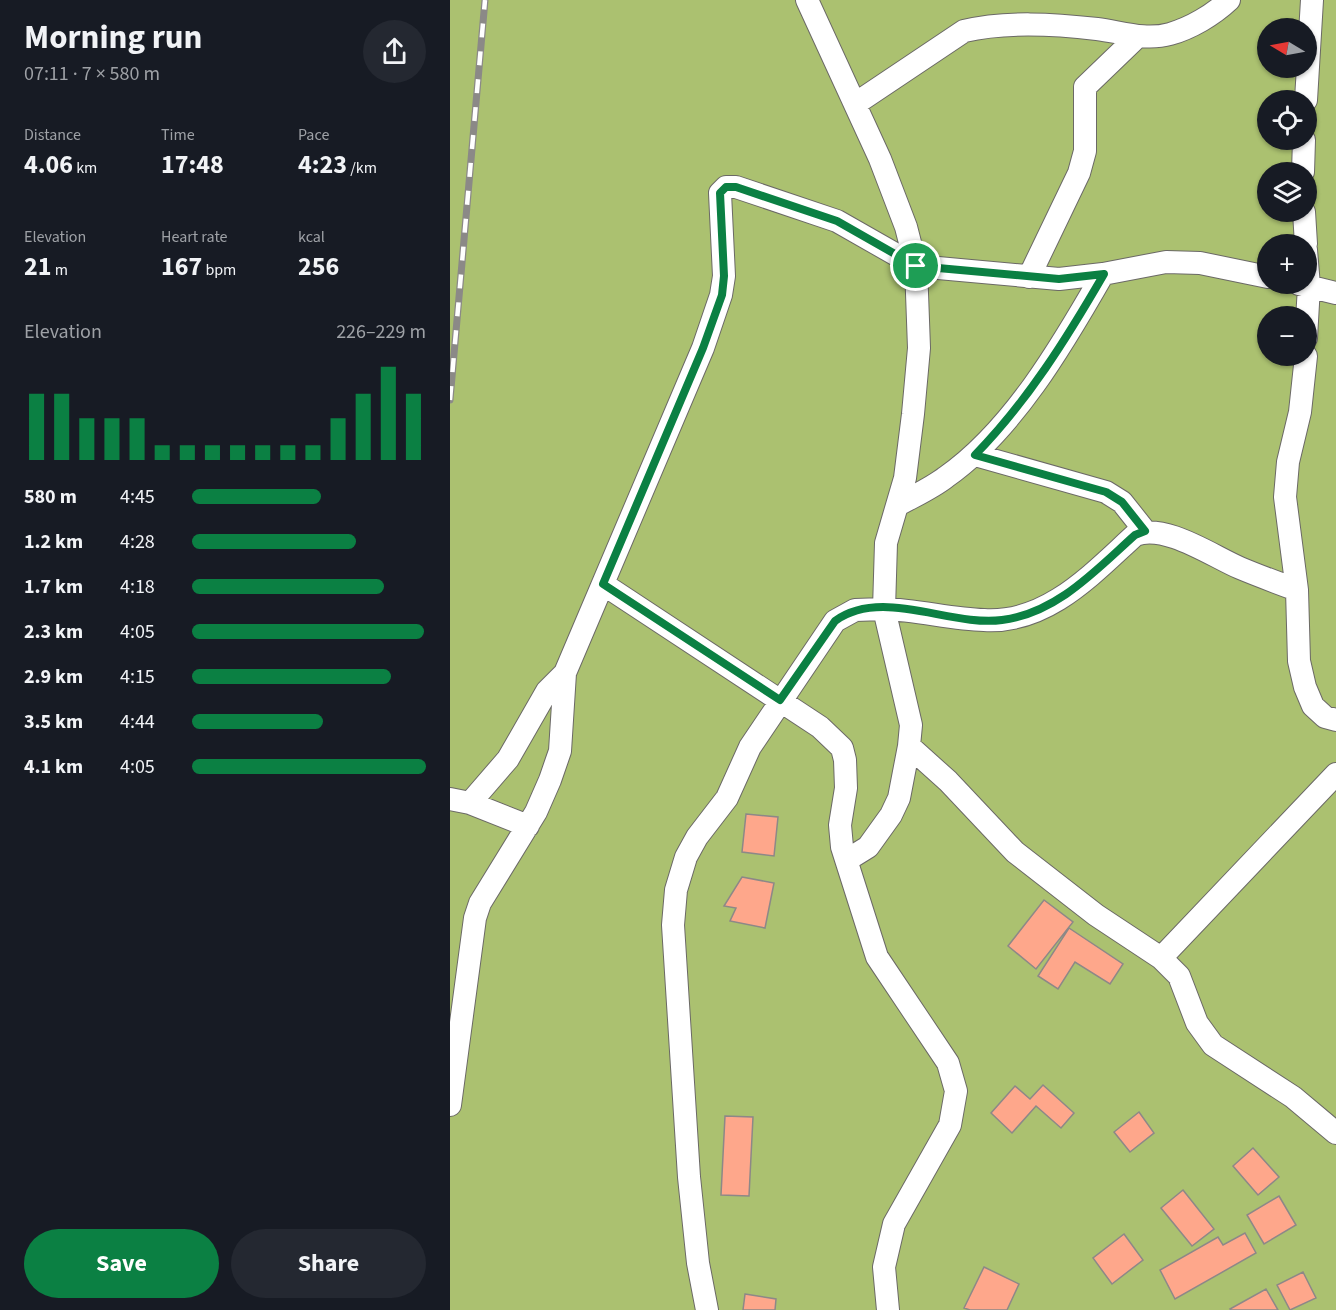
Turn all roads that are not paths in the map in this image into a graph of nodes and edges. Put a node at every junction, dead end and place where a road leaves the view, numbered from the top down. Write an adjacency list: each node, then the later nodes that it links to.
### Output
1 (807, 0): 6 (street)
2 (1229, 0): 4 (street)
3 (1312, 0): 5 (street)
4 (1138, 36): 6 (street); 10 (street)
5 (1307, 90)
6 (855, 104): 7 (street)
7 (916, 266): 10 (street); 15 (street); 17 (street)
8 (1104, 274): 9 (street); 10 (street); 14 (street)
9 (1257, 275)
10 (1029, 277)
11 (1317, 288): 12 (street)
12 (1336, 293)
13 (1305, 366): 18 (street)
14 (975, 455): 15 (street); 16 (street)
15 (898, 505): 19 (street)
16 (1145, 531): 18 (street); 19 (street)
17 (603, 584): 20 (street); 21 (street)
18 (1297, 590): 22 (street)
19 (884, 609): 21 (street); 23 (street)
20 (565, 673): 25 (street); 26 (street)
21 (780, 700): 27 (street); 31 (street)
22 (1336, 720)
23 (909, 746): 27 (street); 28 (street)
24 (1336, 774): 28 (street)
25 (460, 801): 26 (street)
26 (528, 826): 29 (street)
27 (847, 860): 32 (street)
28 (1161, 958): 30 (street)
29 (450, 1105)
30 (1336, 1133)
31 (707, 1310)
32 (888, 1310)

